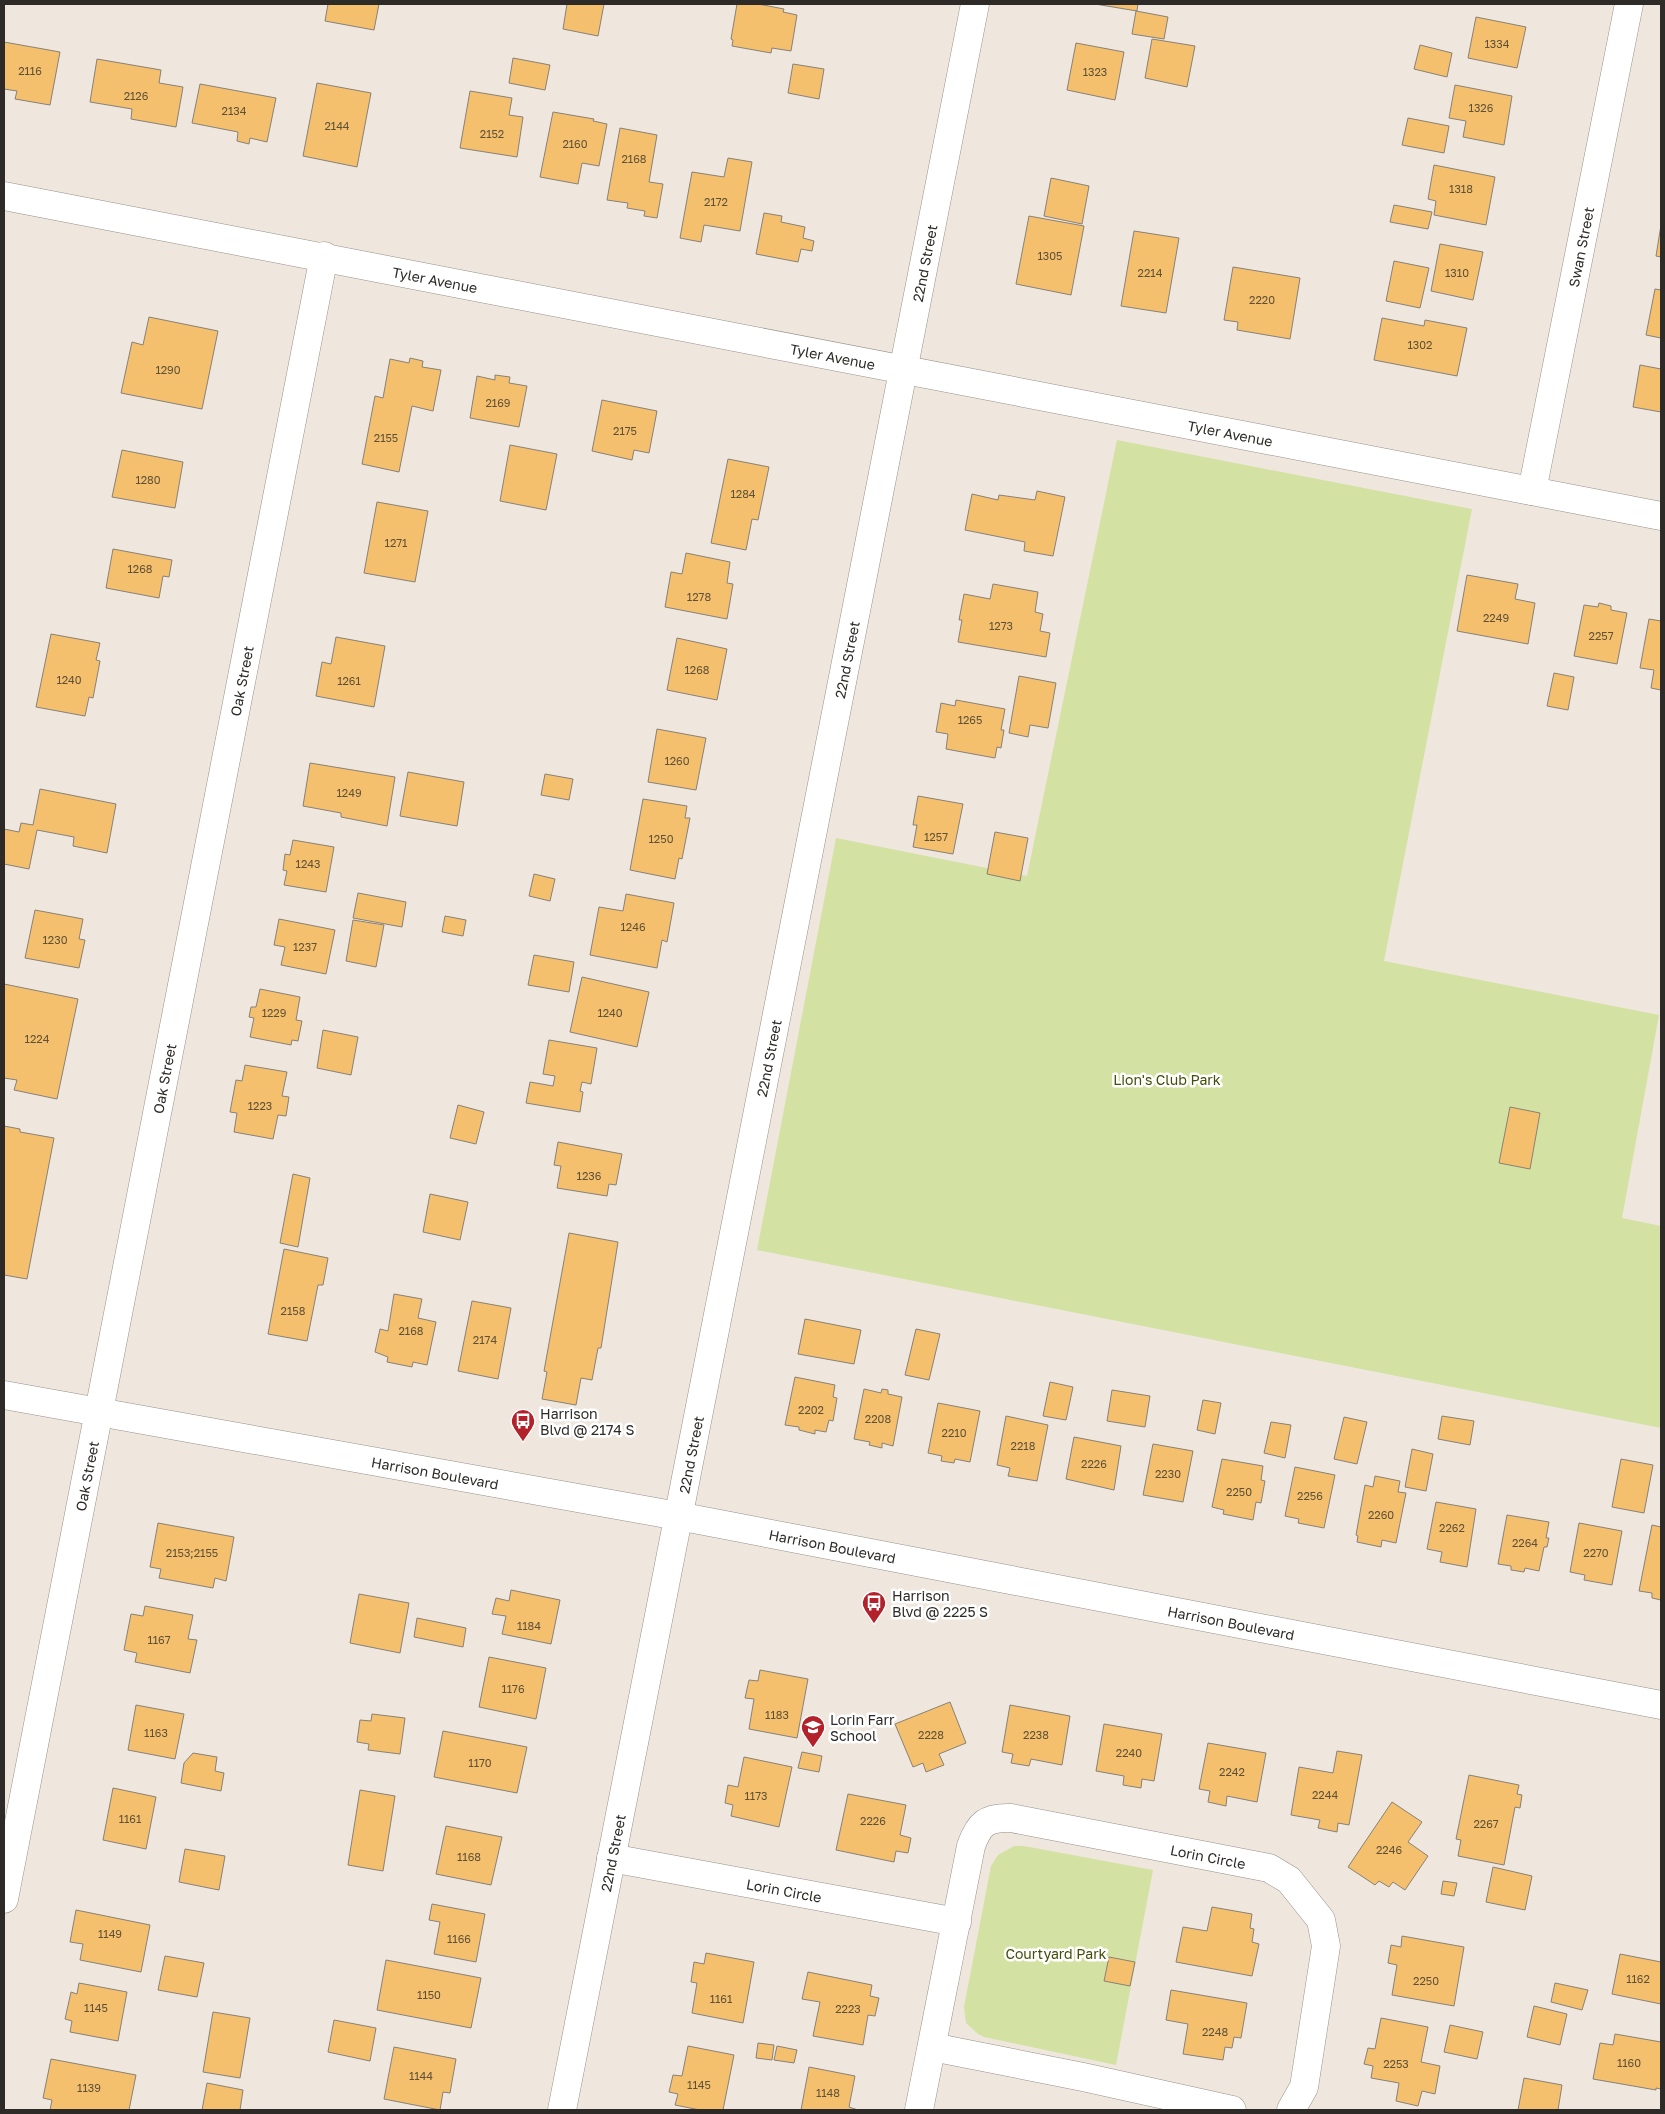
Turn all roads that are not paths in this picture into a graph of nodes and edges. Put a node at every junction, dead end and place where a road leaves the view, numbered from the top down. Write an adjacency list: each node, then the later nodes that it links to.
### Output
1 (975, 4): 5 (street, 22nd Street)
2 (1629, 4): 6 (street, Swan Street)
3 (4, 196): 4 (street, Tyler Avenue)
4 (324, 256): 5 (street, Tyler Avenue); 9 (street, Oak Street)
5 (904, 369): 6 (street, Tyler Avenue); 10 (street, 22nd Street)
6 (1532, 491): 7 (street, Tyler Avenue)
7 (1661, 516)
8 (4, 1395): 9 (street, Harrison Boulevard)
9 (99, 1413): 10 (street, Harrison Boulevard); 13 (street, Oak Street)
10 (678, 1516): 11 (street, Harrison Boulevard); 12 (street, 22nd Street)
11 (1661, 1705)
12 (611, 1858): 14 (street, Lorin Circle); 16 (street, 22nd Street)
13 (4, 1899)
14 (957, 1922): 15 (street, Lorin Circle); 19 (street, Lorin Circle)
15 (932, 2047): 17 (street, Lorin Circle); 18 (street)
16 (562, 2110)
17 (919, 2110)
18 (1232, 2110)
19 (1291, 2110)

